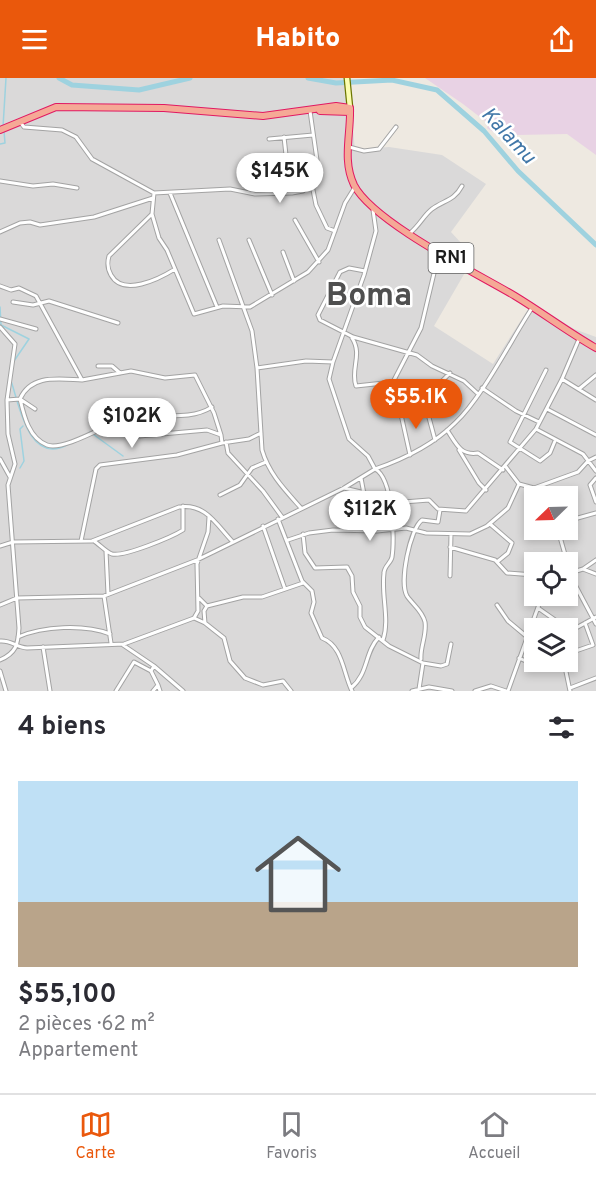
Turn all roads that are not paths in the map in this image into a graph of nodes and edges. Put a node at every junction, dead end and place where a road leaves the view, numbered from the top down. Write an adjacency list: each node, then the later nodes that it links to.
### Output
1 (347, 78): 2 (main road)
2 (348, 93): 3 (highway); 5 (main road)
3 (336, 106): 4 (highway); 5 (highway)
4 (313, 111): 5 (highway); 6 (highway); 9 (street)
5 (346, 111): 12 (highway, RN1); 12 (highway, RN1)
6 (20, 122): 8 (highway); 20 (street)
7 (396, 127): 13 (street)
8 (2, 130)
9 (314, 135): 10 (street); 15 (street)
10 (284, 137): 11 (street); 21 (street)
11 (269, 139)
12 (349, 139): 13 (highway, RN1)
13 (347, 146): 17 (highway, RN1)
14 (0, 181): 18 (street)
15 (311, 185): 21 (street); 26 (street)
16 (462, 186): 28 (street)
17 (355, 187): 24 (highway, RN1); 26 (street)
18 (77, 188)
19 (170, 192): 20 (street); 21 (street); 41 (street)
20 (154, 193): 22 (street)
21 (274, 194)
22 (153, 198): 23 (street); 27 (street)
23 (152, 214): 34 (street); 34 (street)
24 (379, 218): 28 (highway, RN1); 35 (street)
25 (295, 220): 33 (street)
26 (335, 231): 33 (street)
27 (0, 232)
28 (410, 233): 32 (highway, RN1)
29 (219, 240): 42 (street)
30 (249, 240): 38 (street)
31 (283, 252): 36 (street)
32 (444, 254): 43 (highway, RN1); 52 (street)
33 (319, 262): 36 (street)
34 (175, 269): 41 (street)
35 (365, 271): 48 (street); 48 (street)
36 (294, 282): 38 (street)
37 (0, 286): 40 (street)
38 (272, 295): 42 (street)
39 (13, 302): 40 (street)
40 (39, 304): 45 (street); 61 (street)
41 (217, 307): 42 (street)
42 (246, 308): 55 (street)
43 (532, 308): 50 (highway, RN1); 62 (street)
44 (0, 319): 47 (street)
45 (118, 323)
46 (0, 327): 66 (street)
47 (36, 329)
48 (344, 332): 49 (street); 53 (street)
49 (351, 336): 52 (street); 52 (street)
50 (579, 339): 51 (highway, RN1); 60 (street)
51 (596, 348)
52 (410, 352): 58 (street)
53 (333, 362): 55 (street); 93 (street)
54 (98, 366): 57 (street)
55 (257, 368): 76 (street)
56 (546, 370): 72 (street)
57 (120, 373): 61 (street); 68 (street)
58 (450, 374): 64 (street); 80 (street)
59 (596, 375): 63 (street)
60 (562, 379): 63 (street); 70 (street)
61 (82, 380): 65 (street)
62 (482, 388): 64 (street); 72 (street)
63 (579, 389): 67 (street)
64 (478, 394): 75 (street)
65 (18, 399): 66 (street); 68 (street); 69 (street)
66 (7, 400): 97 (street)
67 (596, 400)
68 (212, 407): 77 (street)
69 (35, 409)
70 (547, 409): 73 (street); 78 (street)
71 (400, 410): 85 (street)
72 (524, 415): 73 (street); 84 (street)
73 (539, 422): 74 (street)
74 (536, 429): 81 (street); 84 (street)
75 (447, 430): 80 (street); 83 (street)
76 (261, 433): 82 (street); 89 (street)
77 (221, 435): 79 (street); 82 (street)
78 (596, 435)
79 (128, 437)
80 (435, 440): 85 (street)
81 (555, 441): 84 (street); 88 (street)
82 (224, 442): 96 (street); 128 (street)
83 (459, 449): 92 (street); 104 (street)
84 (520, 449): 92 (street)
85 (410, 455): 91 (street)
86 (596, 457): 88 (street)
87 (0, 459): 90 (street)
88 (588, 461): 94 (street); 102 (street)
89 (266, 462): 96 (street); 110 (street)
90 (1, 465): 97 (street)
91 (388, 465): 93 (street); 95 (street)
92 (504, 468): 100 (street); 104 (street)
93 (375, 469): 95 (street); 98 (street)
94 (596, 471)
95 (383, 475): 108 (street)
96 (248, 476): 106 (street); 115 (street)
97 (10, 477): 127 (street)
98 (361, 478): 103 (street); 105 (street)
99 (596, 478): 107 (street)
100 (519, 484): 101 (street); 117 (street)
101 (526, 486)
102 (539, 486)
103 (344, 488): 105 (street); 110 (street)
104 (486, 490): 112 (street)
105 (364, 493): 111 (street)
106 (220, 495)
107 (596, 502)
108 (390, 505): 111 (street); 112 (street); 119 (street)
109 (183, 506): 114 (street); 125 (street); 131 (street)
110 (301, 508): 115 (street)
111 (368, 509): 121 (street)
112 (440, 510): 120 (street)
113 (596, 513): 116 (street)
114 (209, 517): 126 (street); 132 (street)
115 (280, 518): 118 (street); 124 (street)
116 (578, 518)
117 (490, 524): 123 (street); 134 (street)
118 (263, 526): 126 (street); 142 (street)
119 (393, 530): 120 (street); 121 (street); 162 (street)
120 (414, 530): 123 (street); 174 (street)
121 (371, 531): 122 (street)
122 (303, 534): 124 (street); 161 (street)
123 (451, 534): 130 (street)
124 (288, 540): 140 (street)
125 (94, 541): 128 (street); 131 (street)
126 (232, 541): 132 (street)
127 (13, 542): 128 (street); 129 (street); 145 (street)
128 (81, 542)
129 (0, 546)
130 (450, 547): 134 (street); 139 (street)
131 (106, 549): 143 (street)
132 (197, 560): 143 (street); 144 (street)
133 (596, 560): 135 (street)
134 (497, 562): 137 (street)
135 (583, 569): 136 (street); 138 (street)
136 (578, 570)
137 (524, 574)
138 (596, 574)
139 (450, 576)
140 (303, 583): 142 (street); 181 (street)
141 (578, 589): 153 (street)
142 (285, 590): 148 (street)
143 (106, 595): 145 (street); 158 (street)
144 (198, 597): 148 (street); 150 (street)
145 (17, 598): 146 (street); 160 (street)
146 (0, 605)
147 (497, 605): 159 (street)
148 (207, 606): 154 (street)
149 (538, 608): 151 (street); 152 (street)
150 (194, 618): 154 (street); 166 (street)
151 (534, 618)
152 (552, 618)
153 (595, 618): 155 (street); 156 (street)
154 (205, 623): 192 (street)
155 (585, 623): 157 (street); 170 (street)
156 (596, 624)
157 (578, 626)
158 (110, 634): 160 (street); 165 (street)
159 (524, 634)
160 (18, 637): 168 (street)
161 (379, 637): 162 (street); 181 (street)
162 (383, 640): 174 (street)
163 (0, 641): 168 (street)
164 (524, 642): 171 (street)
165 (111, 643): 166 (street); 169 (street)
166 (121, 644): 175 (street)
167 (451, 644): 174 (street)
168 (17, 646): 169 (street); 172 (street)
169 (43, 647): 186 (street)
170 (578, 650)
171 (519, 658): 173 (street); 196 (street)
172 (0, 660)
173 (524, 660)
174 (422, 662): 182 (street)
175 (154, 666): 177 (street); 191 (street)
176 (0, 671): 185 (street)
177 (151, 671): 180 (street); 188 (street)
178 (566, 672): 184 (street)
179 (596, 678): 184 (street)
180 (158, 685): 189 (street); 190 (street)
181 (352, 689)
182 (419, 689): 183 (street); 193 (street)
183 (425, 689): 194 (street)
184 (570, 689)
185 (6, 691)
186 (50, 691): 187 (street)
187 (55, 691)
188 (116, 691)
189 (153, 691)
190 (160, 691)
191 (183, 691)
192 (291, 691)
193 (412, 691)
194 (452, 691)
195 (475, 691): 196 (street)
196 (507, 691)

